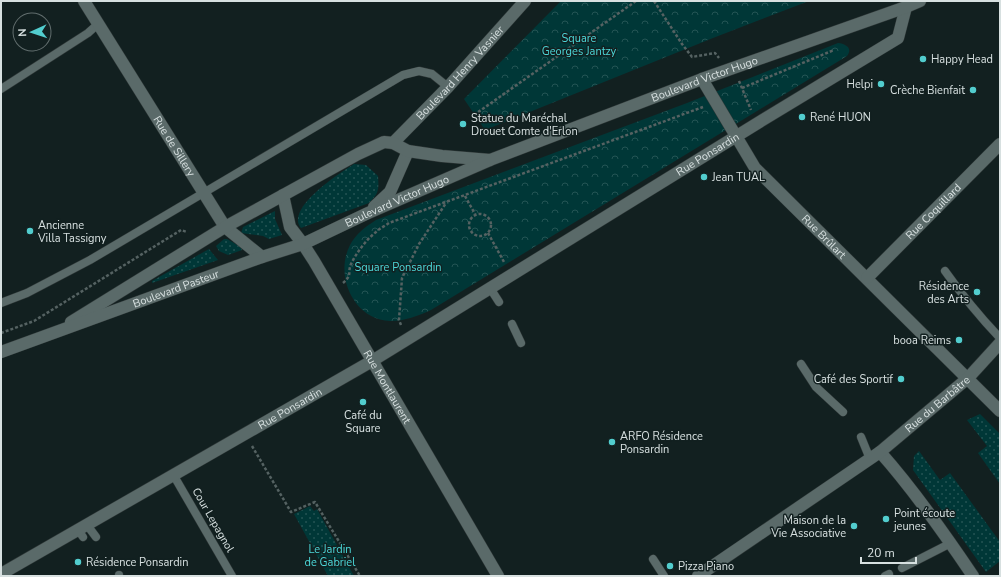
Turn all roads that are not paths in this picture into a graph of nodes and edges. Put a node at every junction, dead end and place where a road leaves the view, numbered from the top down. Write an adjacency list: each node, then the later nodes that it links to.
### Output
1 (84, 1): 5 (street, Rue de Sillery)
2 (525, 1): 7 (street, Boulevard Henry Vasnier)
3 (920, 1): 4 (street, Boulevard Victor Hugo)
4 (906, 7): 6 (street, Boulevard Victor Hugo); 9 (street, Rue Ponsardin)
5 (98, 24): 8 (lane); 14 (street, Rue de Sillery)
6 (702, 79): 9 (street, Rue Brûlart); 13 (street, Boulevard Victor Hugo)
7 (448, 87): 10 (street, Boulevard Henry Vasnier); 14 (lane)
8 (1, 89)
9 (736, 136): 21 (street, Rue Brûlart); 22 (street, Rue Ponsardin)
10 (393, 143): 12 (street); 15 (street)
11 (1000, 144): 21 (street, Rue Coquillard)
12 (408, 151): 13 (street, Boulevard Victor Hugo); 16 (street)
13 (490, 160): 16 (street, Boulevard Victor Hugo)
14 (204, 193): 17 (street, Rue de Sillery); 24 (lane)
15 (283, 195): 17 (street); 18 (street, Rue Montlaurent)
16 (368, 213): 18 (street, Boulevard Victor Hugo)
17 (225, 227): 19 (street, Rue de Sillery); 26 (street, Boulevard Pasteur)
18 (303, 244): 19 (street, Boulevard Pasteur); 31 (street, Rue Montlaurent)
19 (262, 257): 26 (street, Boulevard Pasteur)
20 (945, 271): 27 (lane)
21 (867, 278): 33 (street, Rue Brûlart)
22 (490, 288): 23 (lane); 31 (street, Rue Ponsardin)
23 (499, 302)
24 (1, 303)
25 (512, 324): 28 (lane)
26 (49, 335): 30 (street, Boulevard Pasteur)
27 (1000, 338)
28 (521, 343)
29 (1000, 343): 33 (street, Rue du Barbâtre)
30 (1, 352)
31 (372, 361): 38 (street, Rue Ponsardin); 46 (street, Rue Montlaurent)
32 (802, 364): 35 (lane)
33 (968, 378): 34 (street, Rue Brûlart); 37 (street, Rue du Barbâtre)
34 (1000, 411)
35 (844, 412)
36 (860, 437): 37 (lane)
37 (875, 455): 41 (street); 48 (street, Rue du Barbâtre)
38 (174, 476): 39 (street, Rue Ponsardin); 45 (lane, Cour Lepagnol)
39 (83, 531): 40 (lane); 44 (street, Rue Ponsardin)
40 (96, 537)
41 (951, 543): 43 (lane); 49 (street)
42 (653, 559): 47 (lane)
43 (902, 568)
44 (1, 574)
45 (232, 576)
46 (498, 576)
47 (664, 576)
48 (698, 576)
49 (973, 576)

